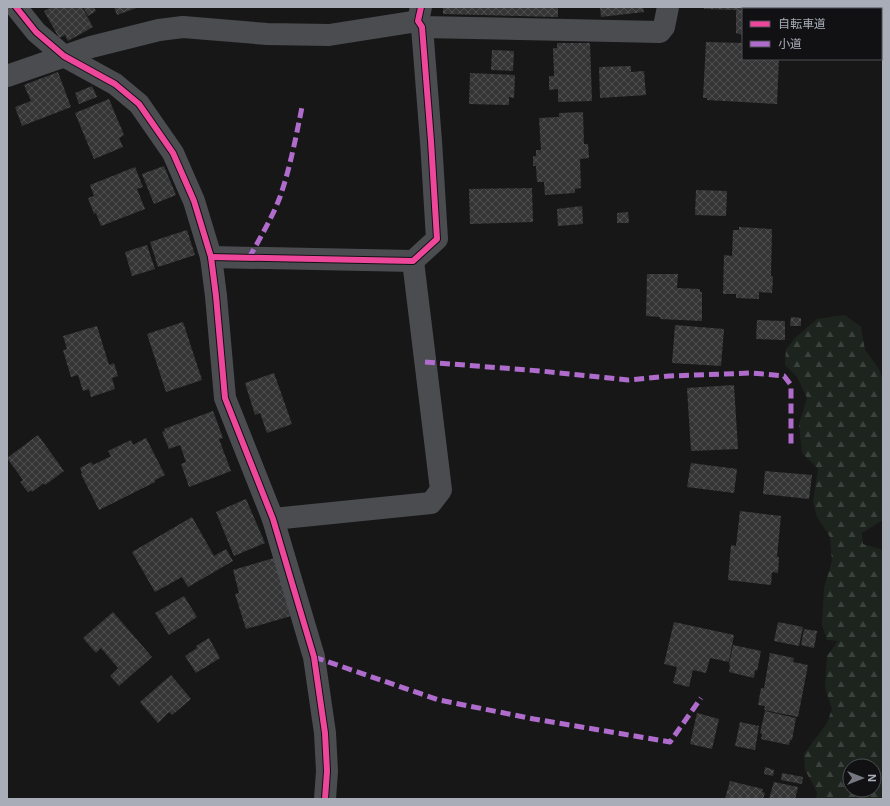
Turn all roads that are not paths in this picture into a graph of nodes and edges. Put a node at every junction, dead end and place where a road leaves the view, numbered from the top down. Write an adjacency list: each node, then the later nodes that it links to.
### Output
1 (16, 7): 4 (street)
2 (668, 7): 3 (street)
3 (421, 18): 4 (street); 7 (street)
4 (64, 56): 5 (street); 6 (street)
5 (7, 76)
6 (211, 257): 7 (street); 8 (street)
7 (413, 261): 8 (street)
8 (273, 519): 9 (street)
9 (325, 799)

